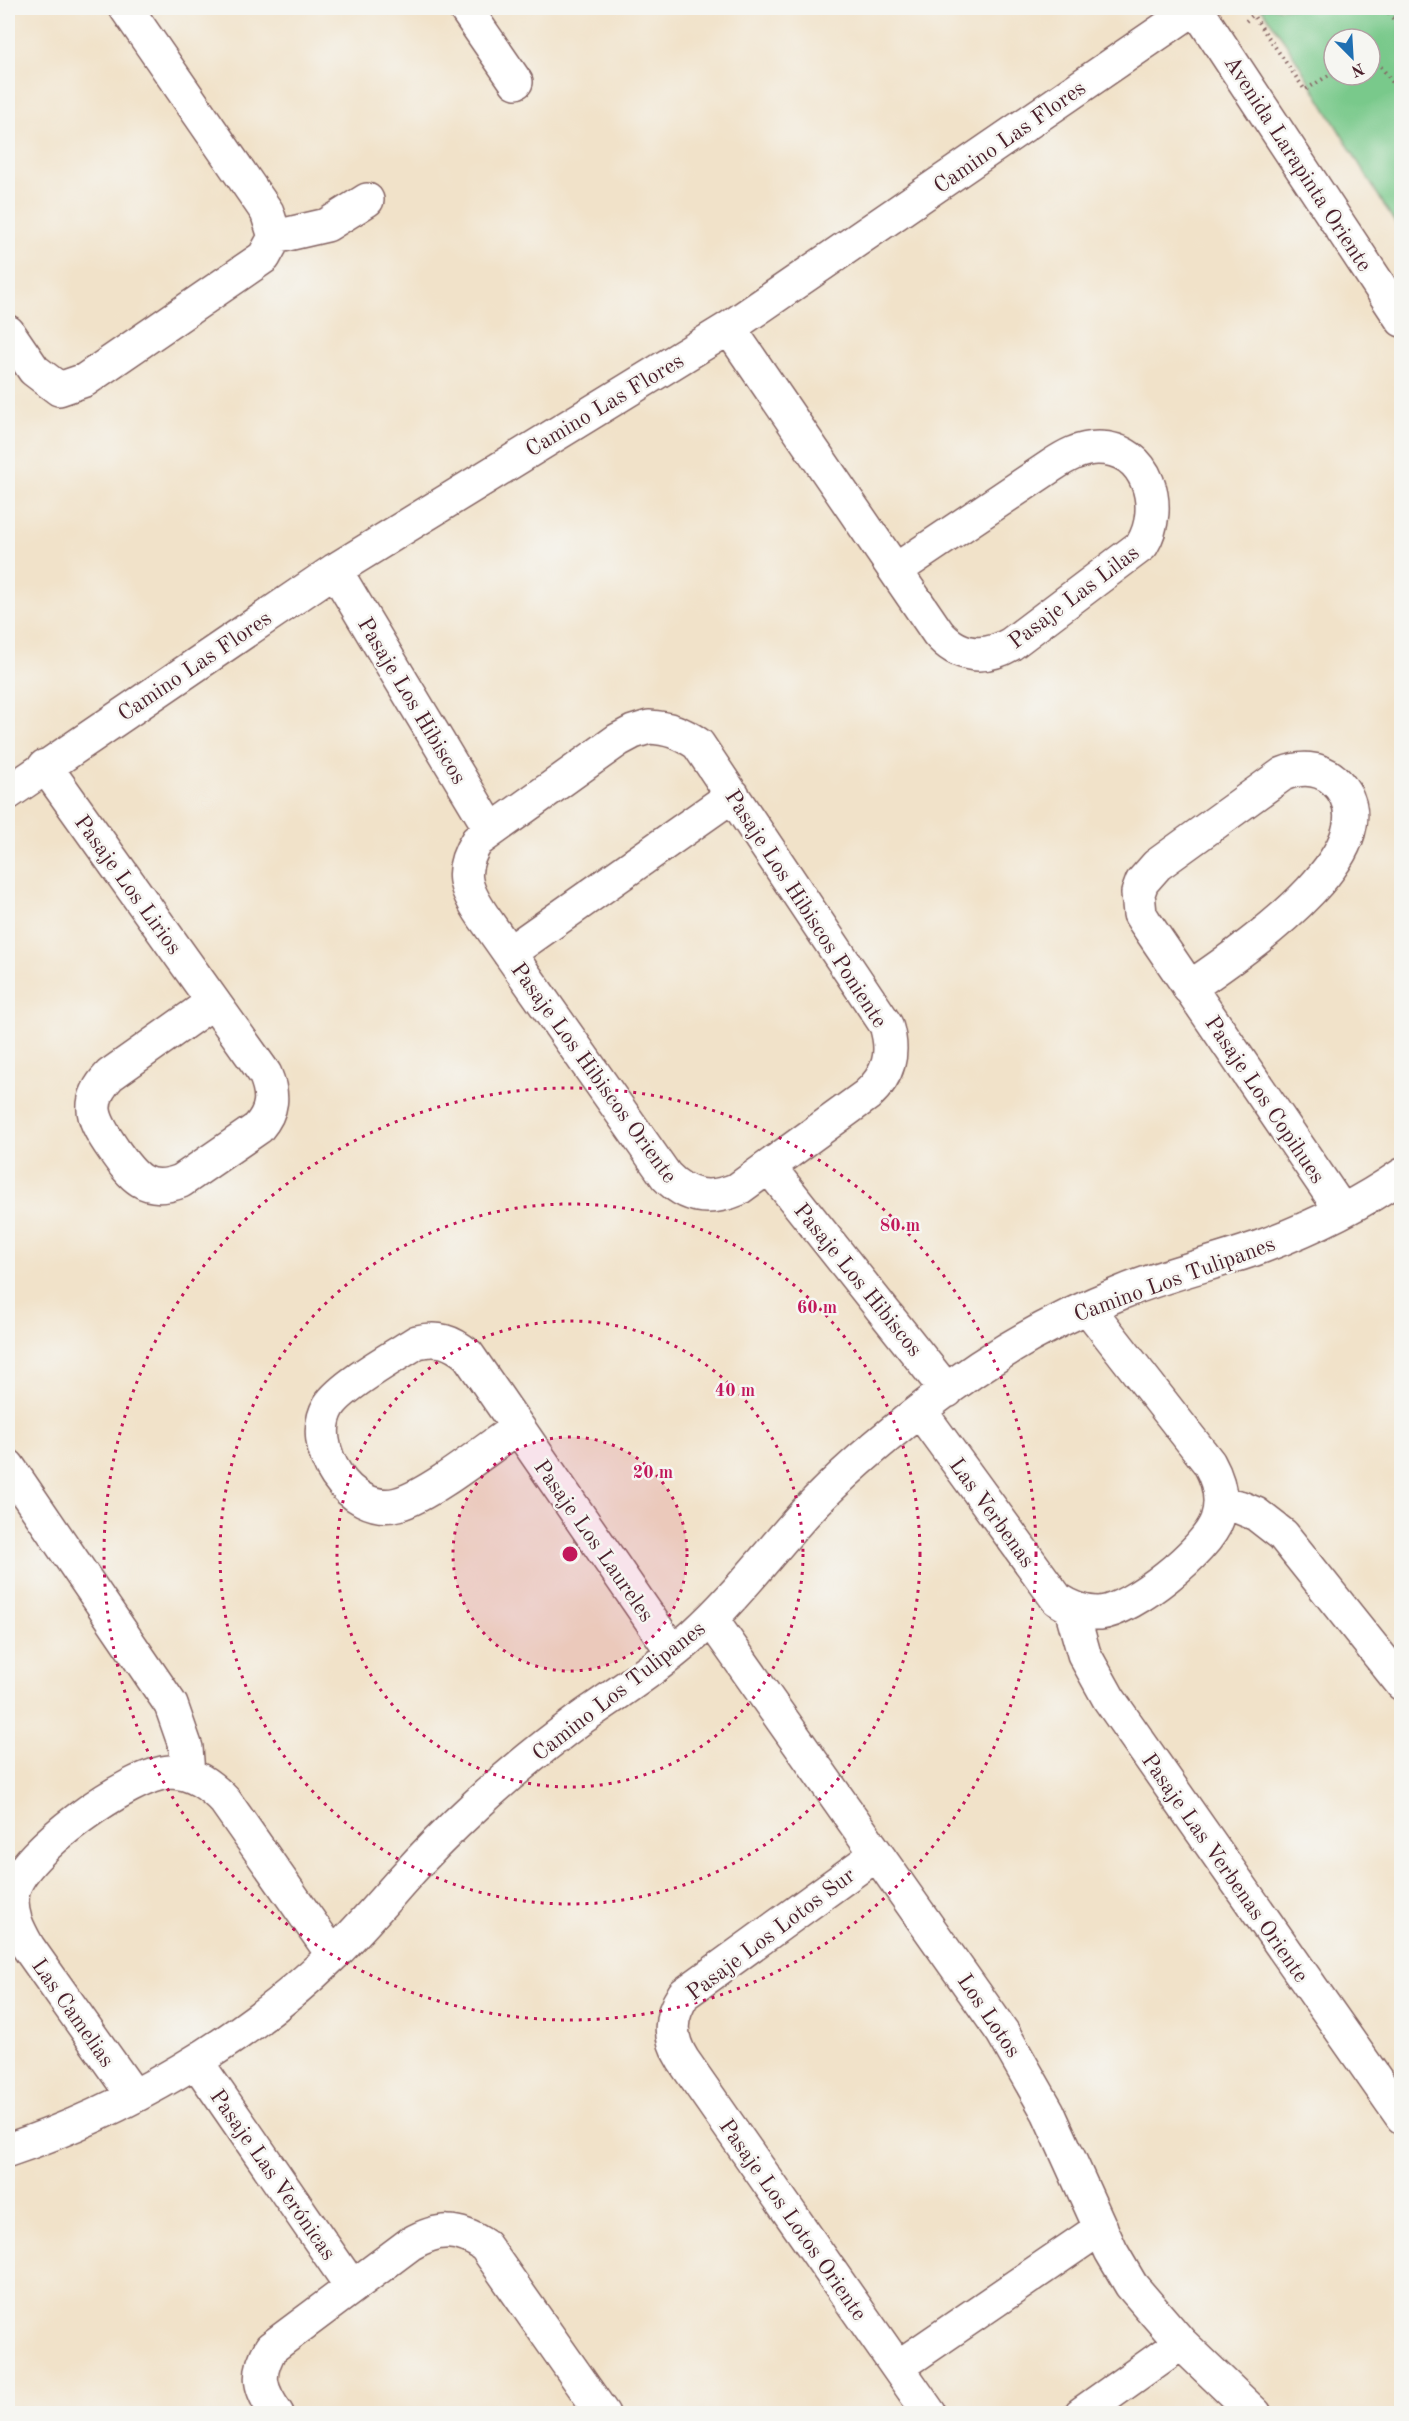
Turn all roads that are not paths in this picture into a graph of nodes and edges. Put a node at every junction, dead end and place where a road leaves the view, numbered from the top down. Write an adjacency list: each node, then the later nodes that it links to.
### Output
1 (126, 8): 6 (street)
2 (465, 8): 4 (street)
3 (1195, 8): 7 (street, Avenida Larapinta Oriente); 8 (street, Camino Las Flores)
4 (516, 82)
5 (367, 200): 6 (street)
6 (275, 237): 9 (street)
7 (1401, 320)
8 (729, 328): 10 (street, Camino Las Flores); 11 (street, Pasaje Las Lilas)
9 (8, 332)
10 (335, 570): 12 (street, Camino Las Flores); 15 (street, Pasaje Los Hibiscos)
11 (896, 570): 11 (street, Pasaje Las Lilas)
12 (45, 766): 13 (street, Camino Las Flores); 18 (street, Pasaje Los Lirios)
13 (8, 793)
14 (733, 795): 15 (street, Pasaje Los Hibiscos Poniente); 16 (street); 19 (street, Pasaje Los Hibiscos Poniente)
15 (491, 830): 16 (street, Pasaje Los Hibiscos Oriente)
16 (509, 953): 19 (street, Pasaje Los Hibiscos Oriente)
17 (1190, 988): 17 (street, Pasaje Los Copihues); 21 (street, Pasaje Los Copihues)
18 (213, 1002): 18 (street, Pasaje Los Lirios)
19 (770, 1167): 23 (street, Pasaje Los Hibiscos)
20 (1401, 1176): 21 (street, Camino Los Tulipanes)
21 (1342, 1211): 22 (street, Camino Los Tulipanes)
22 (1088, 1308): 23 (street, Camino Los Tulipanes); 27 (street)
23 (947, 1391): 24 (street, Camino Los Tulipanes)
24 (920, 1411): 28 (street, Las Verbenas); 29 (street, Camino Los Tulipanes)
25 (517, 1428): 25 (street, Pasaje Los Laureles); 30 (street, Pasaje Los Laureles)
26 (8, 1466): 32 (street)
27 (1221, 1503): 28 (street); 31 (street)
28 (1071, 1608): 39 (street, Pasaje Las Verbenas Oriente)
29 (711, 1619): 30 (street, Camino Los Tulipanes); 33 (street, Los Lotos)
30 (673, 1652): 35 (street, Camino Los Tulipanes)
31 (1401, 1684)
32 (188, 1774): 34 (street); 35 (street)
33 (877, 1854): 36 (street, Pasaje Los Lotos Sur); 41 (street, Los Lotos)
34 (10, 1891): 38 (street, Las Camelias)
35 (333, 1955): 37 (street, Camino Los Tulipanes)
36 (672, 2019): 44 (street, Pasaje Los Lotos Oriente)
37 (196, 2061): 38 (street, Camino Los Tulipanes); 42 (street, Pasaje Las Verónicas)
38 (133, 2095): 40 (street, Camino Los Tulipanes)
39 (1401, 2115)
40 (8, 2150)
41 (1101, 2228): 43 (street, Los Lotos); 44 (street)
42 (352, 2287): 45 (street); 46 (street)
43 (1181, 2343): 48 (street); 49 (street, Los Lotos)
44 (898, 2367): 47 (street, Pasaje Los Lotos Oriente)
45 (277, 2414)
46 (603, 2414)
47 (930, 2414)
48 (1081, 2414)
49 (1255, 2414)

